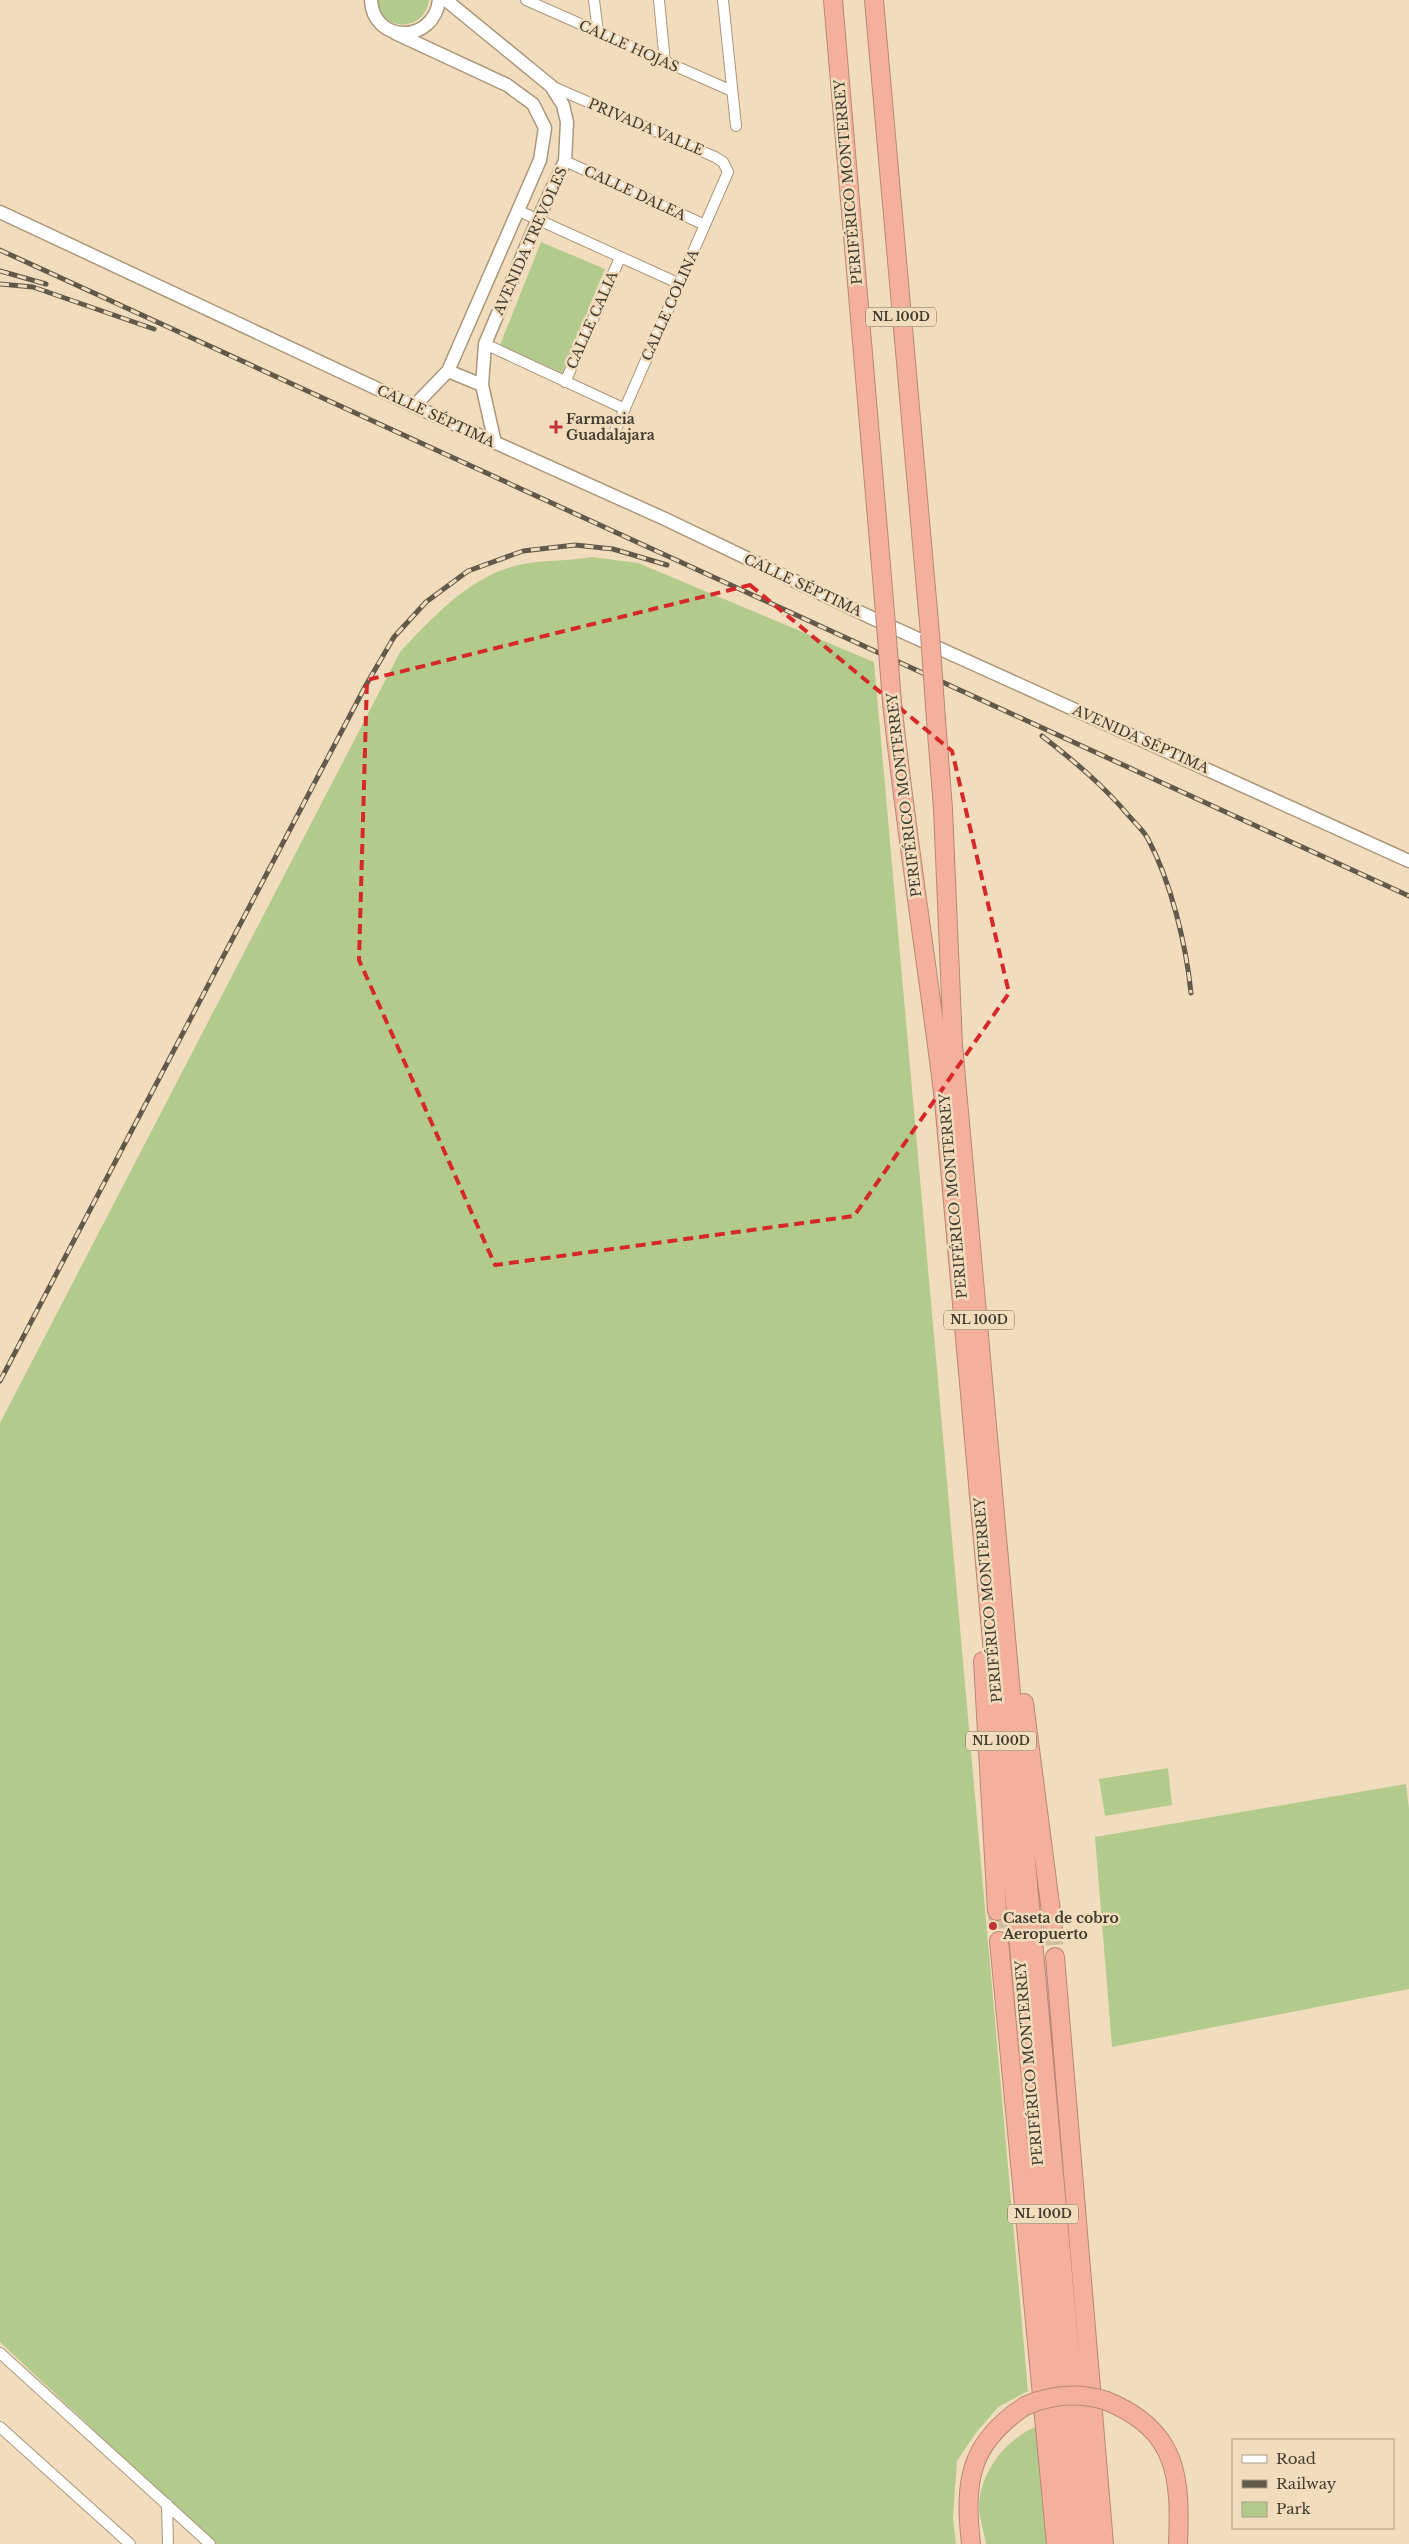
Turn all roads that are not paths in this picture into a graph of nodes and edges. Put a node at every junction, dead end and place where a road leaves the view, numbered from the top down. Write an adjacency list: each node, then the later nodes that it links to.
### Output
1 (370, 0): 10 (street, AVENIDA TREVOLES)
2 (439, 0): 10 (street)
3 (446, 0): 13 (street, AVENIDA TREVOLES)
4 (526, 0): 11 (street, CALLE HOJAS)
5 (594, 0): 11 (street)
6 (659, 0): 12 (street)
7 (723, 0): 14 (street)
8 (833, 0): 32 (highway, PERIFÉRICO MONTERREY / NL 100D)
9 (874, 0): 34 (highway, PERIFÉRICO MONTERREY / NL 100D, bridge)
10 (395, 33): 18 (street, AVENIDA TREVOLES)
11 (598, 33): 12 (street, CALLE HOJAS)
12 (665, 63): 14 (street, CALLE HOJAS)
13 (551, 86): 16 (street, AVENIDA TREVOLES); 17 (street, PRIVADA VALLE)
14 (732, 91): 15 (street)
15 (736, 126)
16 (565, 161): 20 (street, AVENIDA TREVOLES); 21 (street, CALLE DALEA)
17 (726, 180): 21 (street, CALLE COLINA)
18 (519, 211): 20 (street); 25 (street, AVENIDA TREVOLES)
19 (0, 212): 28 (street, CALLE SÉPTIMA)
20 (537, 221): 22 (street); 24 (street, AVENIDA TREVOLES)
21 (705, 225): 23 (street, CALLE COLINA)
22 (620, 258): 23 (street); 26 (street, CALLE CALIA)
23 (680, 284): 29 (street, CALLE COLINA)
24 (486, 344): 26 (street); 27 (street, AVENIDA TREVOLES)
25 (448, 372): 27 (street); 28 (street, AVENIDA TREVOLES)
26 (565, 382): 29 (street)
27 (482, 385): 31 (street, AVENIDA TREVOLES)
28 (414, 406): 31 (street, CALLE SÉPTIMA)
29 (625, 409): 30 (street, CALLE COLINA)
30 (615, 432)
31 (495, 443): 32 (street, CALLE SÉPTIMA)
32 (878, 615): 33 (street, AVENIDA SÉPTIMA); 34 (highway, PERIFÉRICO MONTERREY / NL 100D, bridge)
33 (1409, 861)
34 (996, 1602): 35 (highway); 36 (highway); 47 (highway, PERIFÉRICO MONTERREY / NL 100D); 48 (highway, PERIFÉRICO MONTERREY / NL 100D)
35 (997, 1911)
36 (1053, 1927)
37 (999, 1941): 46 (highway)
38 (1055, 1957): 49 (highway)
39 (0, 2353): 41 (street)
40 (0, 2427): 42 (street)
41 (167, 2504): 43 (street); 44 (street)
42 (130, 2544)
43 (168, 2544)
44 (210, 2544)
45 (971, 2544): 50 (highway, bridge)
46 (1056, 2544)
47 (1072, 2544)
48 (1087, 2544)
49 (1104, 2544)
50 (1178, 2544)

